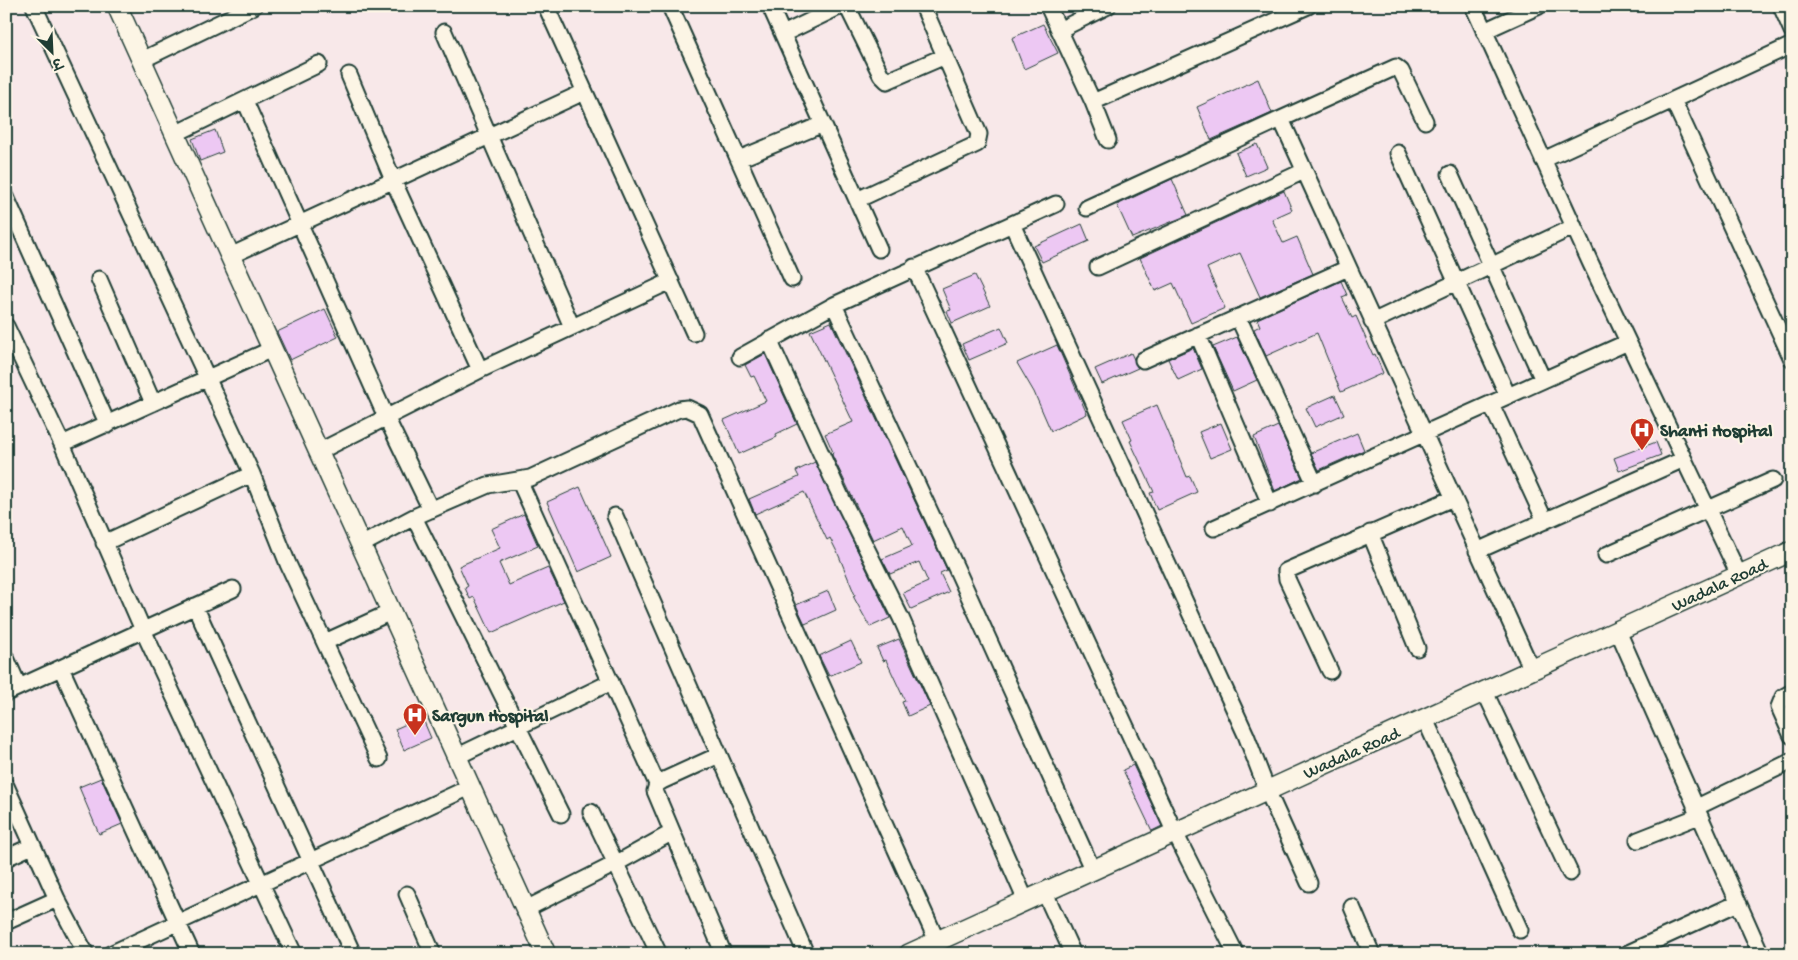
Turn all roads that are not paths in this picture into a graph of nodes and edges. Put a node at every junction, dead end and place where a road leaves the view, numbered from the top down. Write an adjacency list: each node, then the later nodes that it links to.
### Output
1 (34, 6): 73 (street)
2 (117, 6): 23 (street)
3 (254, 6): 23 (street)
4 (546, 6): 26 (street)
5 (670, 6): 37 (street)
6 (770, 6): 20 (street)
7 (842, 6): 20 (street)
8 (847, 6): 22 (street)
9 (923, 6): 22 (street)
10 (1048, 6): 16 (street)
11 (1108, 6): 16 (street)
12 (1308, 6): 29 (street)
13 (1473, 6): 17 (street)
14 (1539, 6): 17 (street)
15 (1781, 6): 18 (street)
16 (1059, 30): 29 (street)
17 (1484, 31): 38 (street)
18 (1792, 31)
19 (444, 32): 34 (street)
20 (783, 34): 32 (street)
21 (1792, 45): 27 (street)
22 (945, 56): 43 (street)
23 (142, 60): 33 (street)
24 (319, 64): 28 (street)
25 (349, 75): 41 (street)
26 (584, 92): 34 (street); 57 (street)
27 (1673, 100): 38 (street); 70 (street)
28 (245, 101): 33 (street); 46 (street)
29 (1093, 102): 35 (street)
30 (1281, 119): 31 (street); 39 (street); 45 (street)
31 (1425, 122)
32 (823, 124): 37 (street); 43 (street)
33 (177, 133): 50 (street)
34 (488, 136): 41 (street); 63 (street)
35 (1108, 140)
36 (1398, 153): 58 (street)
37 (739, 159): 56 (street)
38 (1543, 160): 48 (street)
39 (1304, 171): 53 (street); 54 (street)
40 (1450, 174): 51 (street)
41 (394, 180): 46 (street); 72 (street)
42 (6, 197): 79 (street)
43 (857, 200): 49 (street)
44 (1056, 204): 47 (street)
45 (1087, 208)
46 (298, 224): 50 (street); 78 (street)
47 (1012, 224): 52 (street); 128 (street)
48 (1574, 227): 51 (street); 67 (street)
49 (879, 249)
50 (230, 256): 68 (street)
51 (1491, 266): 58 (street); 74 (street)
52 (914, 267): 59 (street); 133 (street)
53 (1098, 267)
54 (1348, 268): 60 (street); 61 (street)
55 (99, 279): 76 (street)
56 (792, 279)
57 (671, 281): 63 (street); 64 (street)
58 (1457, 282): 61 (street); 75 (street)
59 (834, 305): 66 (street); 139 (street)
60 (1238, 317): 65 (street); 87 (street)
61 (1372, 322): 80 (street)
62 (6, 326): 81 (street)
63 (572, 327): 72 (street)
64 (694, 333)
65 (1198, 335): 71 (street); 89 (street)
66 (769, 340): 69 (street); 146 (street)
67 (1628, 342): 74 (street); 83 (street)
68 (272, 349): 73 (street); 82 (street)
69 (740, 358)
70 (1792, 359)
71 (1143, 360)
72 (480, 370): 78 (street)
73 (207, 379): 76 (street); 84 (street)
74 (1543, 380): 75 (street)
75 (1508, 396): 77 (street)
76 (153, 403): 79 (street)
77 (1492, 404): 80 (street); 94 (street)
78 (386, 417): 82 (street); 91 (street)
79 (108, 425): 81 (street)
80 (1424, 435): 87 (street); 88 (street)
81 (62, 444): 97 (street)
82 (318, 452): 98 (street)
83 (1684, 458): 90 (street); 94 (street)
84 (252, 474): 97 (street); 108 (street)
85 (520, 480): 91 (street); 114 (street); 153 (street)
86 (1773, 480): 90 (street)
87 (1315, 484): 89 (street)
88 (1452, 498): 96 (street); 99 (street)
89 (1270, 504): 95 (street)
90 (1708, 508): 101 (street); 102 (street)
91 (431, 510): 93 (street)
92 (615, 516): 121 (street)
93 (414, 517): 98 (street); 119 (street)
94 (1544, 521): 99 (street)
95 (1214, 528)
96 (1370, 533): 109 (street); 112 (street)
97 (104, 543): 106 (street)
98 (360, 546): 105 (street)
99 (1477, 551): 113 (street)
100 (1792, 551): 102 (street, Wadala Road)
101 (1606, 555)
102 (1739, 575): 107 (street, Wadala Road)
103 (233, 589): 104 (street)
104 (195, 606): 106 (street); 137 (street)
105 (392, 612): 108 (street); 122 (street)
106 (143, 630): 111 (street); 142 (street)
107 (1618, 631): 113 (street, Wadala Road); 130 (street)
108 (324, 642): 123 (street)
109 (1417, 648)
110 (6, 658): 115 (street)
111 (61, 668): 115 (street); 151 (street)
112 (1330, 670)
113 (1532, 670): 116 (street, Wadala Road)
114 (611, 682): 119 (street); 125 (street)
115 (13, 690)
116 (1485, 692): 118 (street, Wadala Road); 140 (street)
117 (1792, 692): 120 (street)
118 (1425, 719): 128 (street, Wadala Road); 152 (street)
119 (517, 727): 122 (street); 131 (street)
120 (1792, 736)
121 (719, 755): 125 (street); 163 (street)
122 (456, 757): 127 (street)
123 (379, 759)
124 (1792, 762): 130 (street)
125 (657, 784): 132 (street)
126 (6, 786): 135 (street)
127 (470, 787): 137 (street); 149 (street)
128 (1267, 790): 133 (street, Wadala Road); 141 (street)
129 (591, 812): 138 (street)
130 (1697, 812): 134 (street); 147 (street)
131 (561, 814)
132 (671, 832): 138 (street); 154 (street)
133 (1175, 834): 139 (street, Wadala Road); 166 (street)
134 (1638, 840)
135 (32, 846): 136 (street); 145 (street)
136 (6, 858)
137 (309, 862): 142 (street); 159 (street)
138 (617, 863): 149 (street); 162 (street)
139 (1093, 871): 143 (street, Wadala Road)
140 (1570, 873)
141 (1309, 883)
142 (261, 884): 151 (street); 158 (street)
143 (1045, 893): 146 (street, Wadala Road); 165 (street)
144 (407, 894): 160 (street)
145 (57, 899): 150 (street); 155 (street)
146 (1026, 901): 153 (street, Wadala Road)
147 (1738, 903): 168 (street); 169 (street)
148 (1352, 907): 167 (street)
149 (526, 909): 161 (street)
150 (6, 922)
151 (177, 923): 156 (street); 157 (street)
152 (1520, 930)
153 (938, 941): 164 (street, Wadala Road)
154 (722, 950)
155 (86, 954)
156 (110, 954)
157 (192, 954)
158 (294, 954)
159 (353, 954)
160 (433, 954)
161 (546, 954)
162 (659, 954)
163 (806, 954)
164 (909, 954)
165 (1073, 954)
166 (1236, 954)
167 (1372, 954)
168 (1626, 954)
169 (1761, 954)

